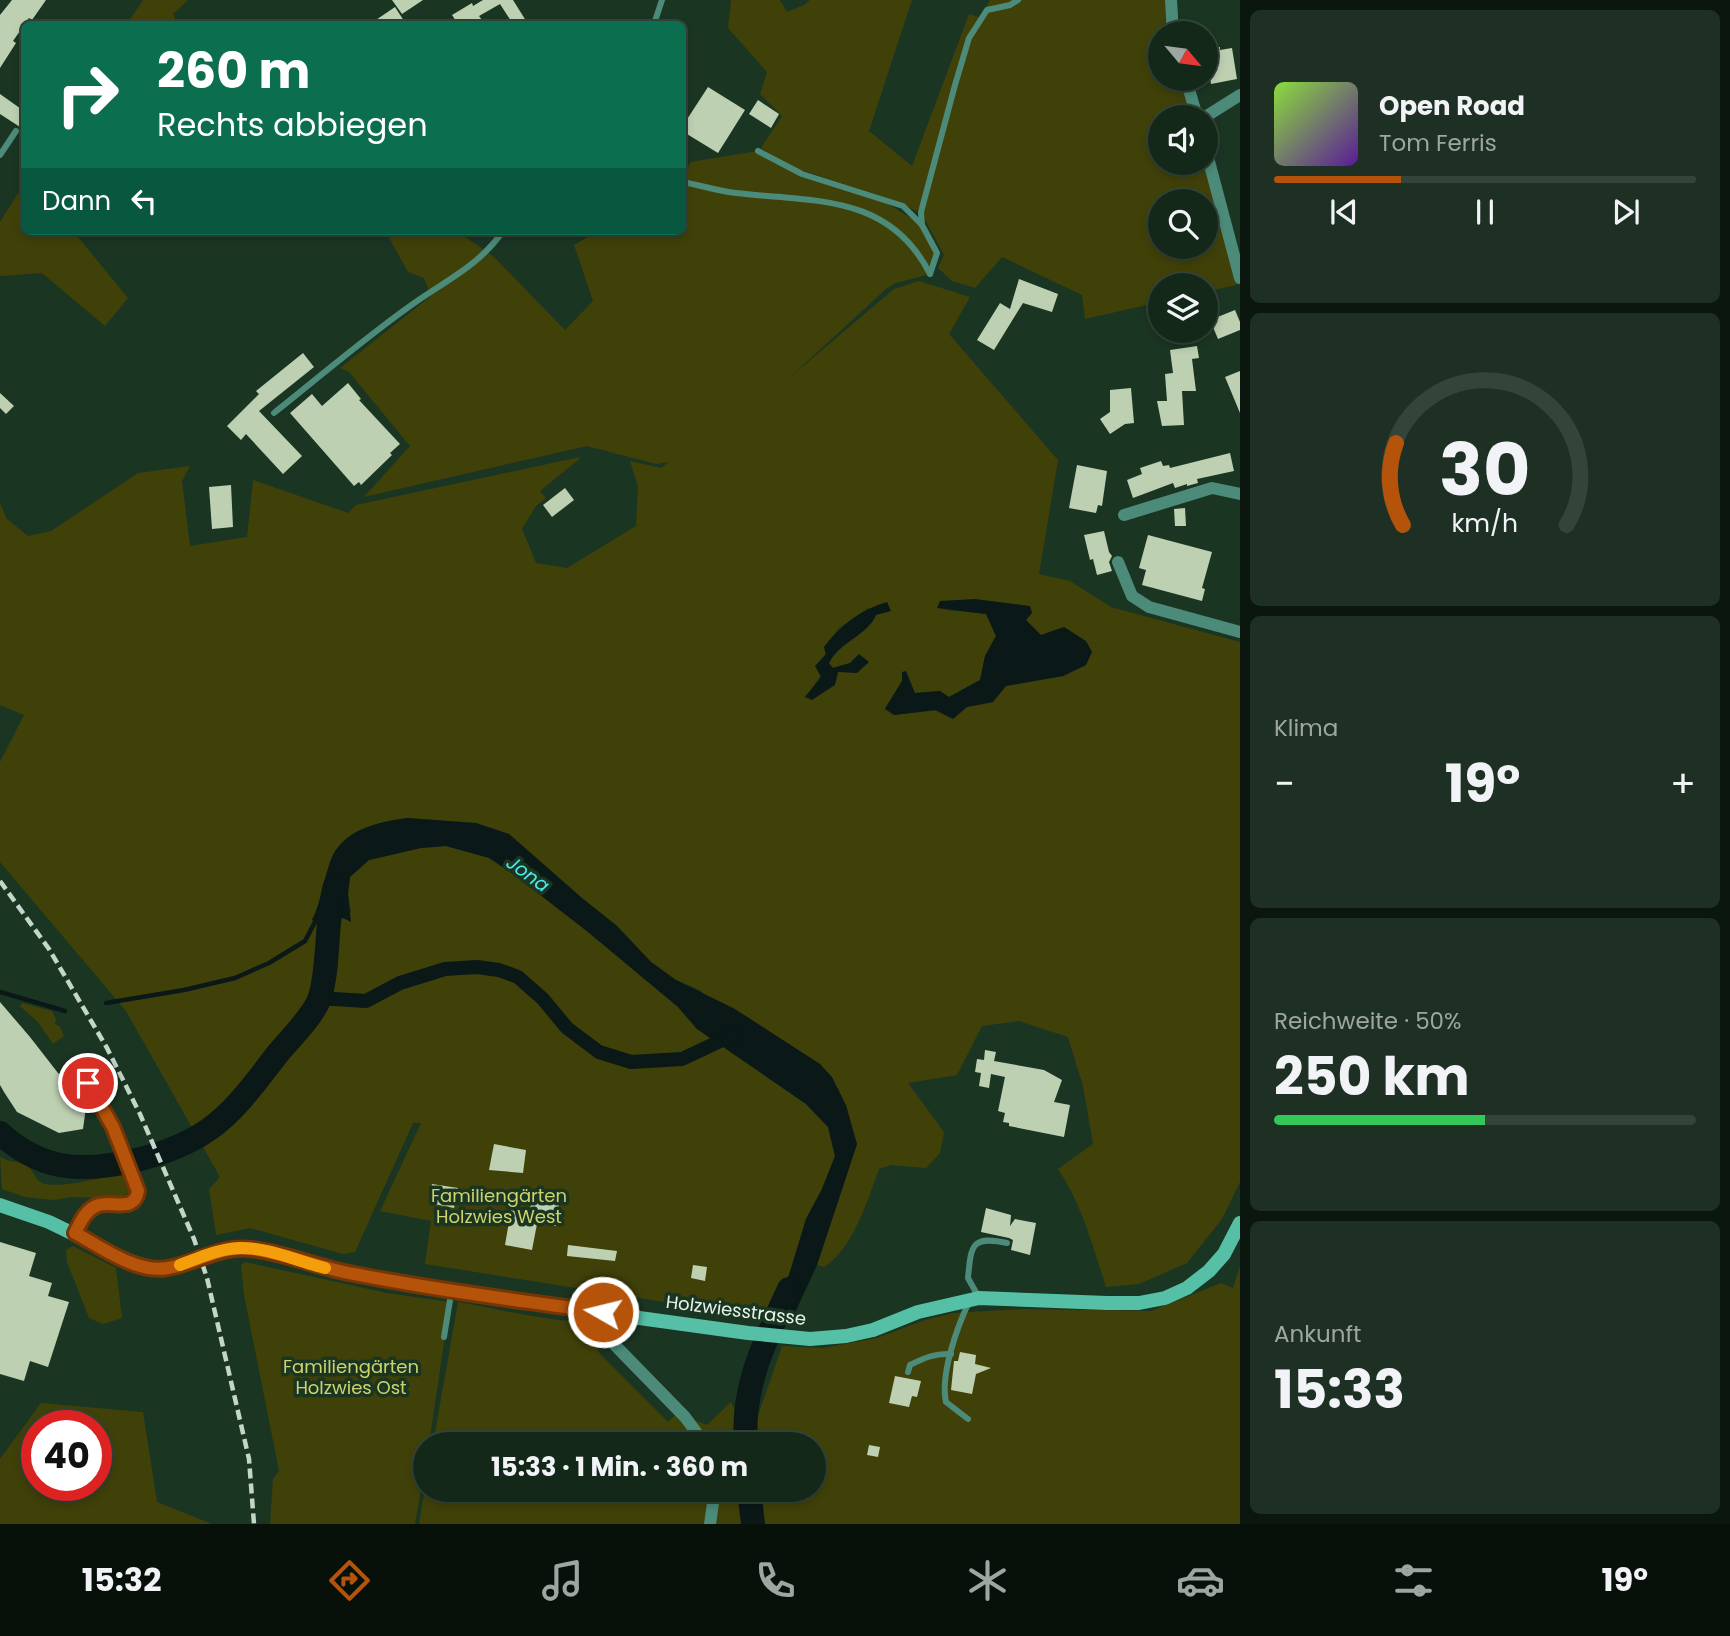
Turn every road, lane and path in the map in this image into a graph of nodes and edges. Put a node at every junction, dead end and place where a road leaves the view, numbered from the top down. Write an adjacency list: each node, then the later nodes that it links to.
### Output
1 (663, 0): 4 (lane)
2 (1018, 0): 13 (lane)
3 (1171, 0): 5 (street)
4 (655, 21)
5 (1172, 21)
6 (1240, 95): 7 (street)
7 (1218, 109)
8 (16, 131): 10 (lane)
9 (758, 151): 13 (lane)
10 (0, 155)
11 (1213, 175): 15 (street)
12 (686, 183): 13 (lane)
13 (922, 225)
14 (500, 235): 17 (lane)
15 (1238, 264): 16 (street)
16 (1240, 278)
17 (274, 413)
18 (1240, 494): 19 (street)
19 (1124, 515)
20 (1118, 562): 21 (street)
21 (1240, 632)
22 (88, 1083): 25 (lane)
23 (0, 1205): 25 (street, Holzwiesstrasse)
24 (1240, 1223): 28 (street, Holzwiesstrasse)
25 (75, 1233): 27 (street, Holzwiesstrasse)
26 (1007, 1243): 28 (lane)
27 (451, 1292): 29 (street, Holzwiesstrasse); 30 (lane)
28 (975, 1299): 29 (street, Holzwiesstrasse); 31 (lane)
29 (603, 1312): 34 (street)
30 (444, 1337)
31 (951, 1354): 32 (lane); 33 (lane)
32 (908, 1372)
33 (968, 1419)
34 (696, 1432)
35 (713, 1502): 36 (street)
36 (710, 1524)

